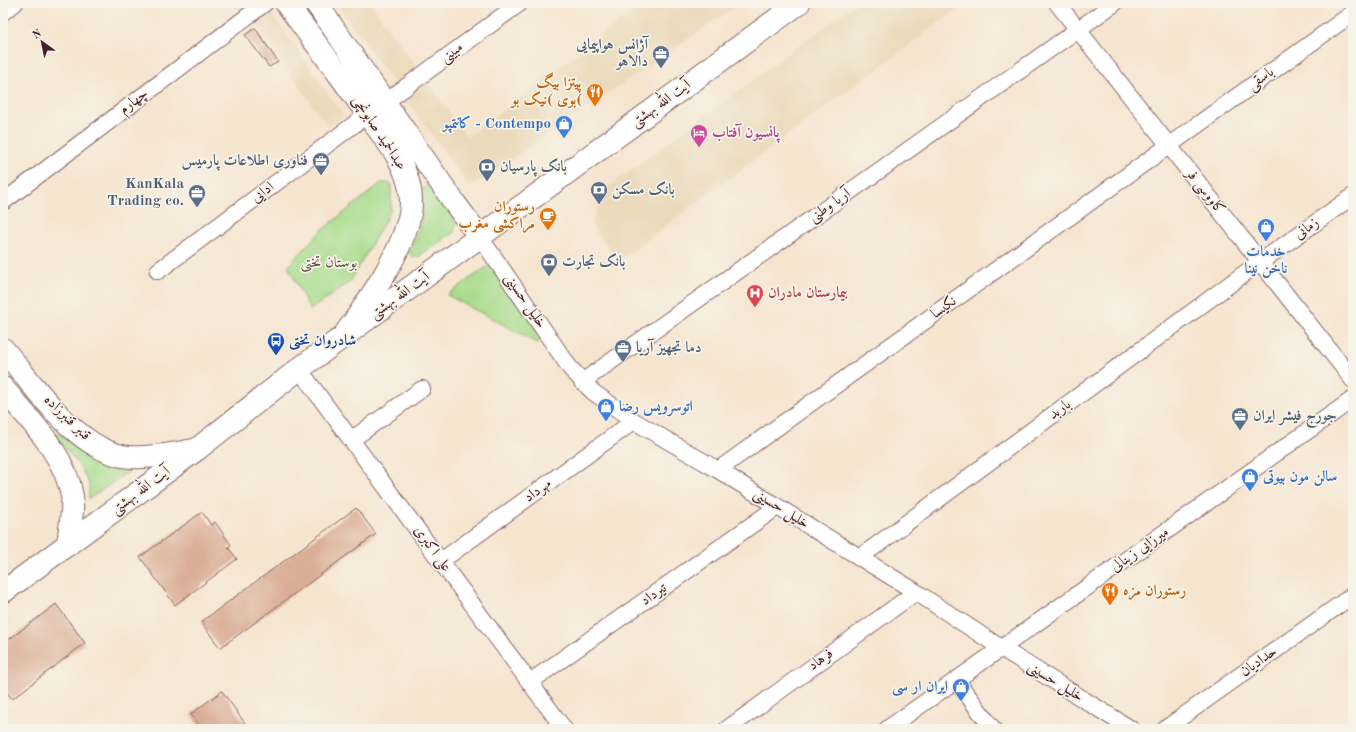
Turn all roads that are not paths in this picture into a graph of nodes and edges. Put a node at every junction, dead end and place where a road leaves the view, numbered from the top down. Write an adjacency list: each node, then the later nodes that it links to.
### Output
1 (15, 3): 9 (street)
2 (265, 3): 15 (street, چهارم)
3 (286, 3): 12 (main road, عبدالحمید صابونچی)
4 (316, 3): 12 (main road, عبدالحمید صابونچی)
5 (520, 3): 12 (street, مبینی)
6 (799, 3): 16 (main road, آیت الله بهشتی)
7 (1057, 3): 11 (street, کاووسی فر)
8 (1115, 3): 11 (street, آریا وطنی)
9 (3, 12)
10 (1353, 13): 13 (street, باسقی)
11 (1078, 30): 13 (street, کاووسی فر); 23 (street, آریا وطنی)
12 (376, 108): 16 (main road, عبدالحمید صابونچی); 18 (street, ادایی); 19 (main road, عبدالحمید صابونچی)
13 (1169, 145): 17 (street, کاووسی فر); 30 (street, نکیسا)
14 (1353, 196): 17 (street, زمانی)
15 (3, 202)
16 (480, 237): 19 (main road, آیت الله بهشتی); 23 (street, خلیل حسینی)
17 (1260, 262): 22 (street, کاووسی فر); 33 (street, باربد)
18 (158, 271)
19 (342, 338): 21 (main road, آیت الله بهشتی)
20 (3, 349): 29 (main road, قنبر قنبرزاده)
21 (300, 369): 28 (street, علی‌ اکبری); 29 (main road, آیت الله بهشتی)
22 (1353, 380)
23 (582, 382): 27 (street, خلیل حسینی)
24 (3, 388): 32 (main road, قنبر قنبرزاده)
25 (422, 389): 28 (street)
26 (1353, 399): 38 (street, میرزایی زینالی)
27 (634, 421): 30 (street, خلیل حسینی); 34 (street, مهرداد)
28 (351, 440): 34 (street, علی‌ اکبری)
29 (196, 450): 32 (main road, آیت الله بهشتی)
30 (718, 470): 31 (street, خلیل حسینی)
31 (777, 507): 33 (street, خلیل حسینی); 40 (street, تیرداد)
32 (68, 545): 35 (main road, آیت الله بهشتی)
33 (859, 558): 36 (street, خلیل حسینی)
34 (441, 561): 40 (street, علی‌ اکبری)
35 (3, 592)
36 (916, 592): 38 (street, خلیل حسینی); 42 (street, فرهاد)
37 (1353, 596): 46 (street, حدادیان)
38 (1001, 648): 39 (street, میرزایی زینالی); 45 (street, خلیل حسینی)
39 (956, 680): 43 (street, میرزایی زینالی); 44 (street)
40 (530, 682): 41 (street, علی‌ اکبری)
41 (564, 729)
42 (727, 729)
43 (887, 729)
44 (992, 729)
45 (1131, 729)
46 (1165, 729)

